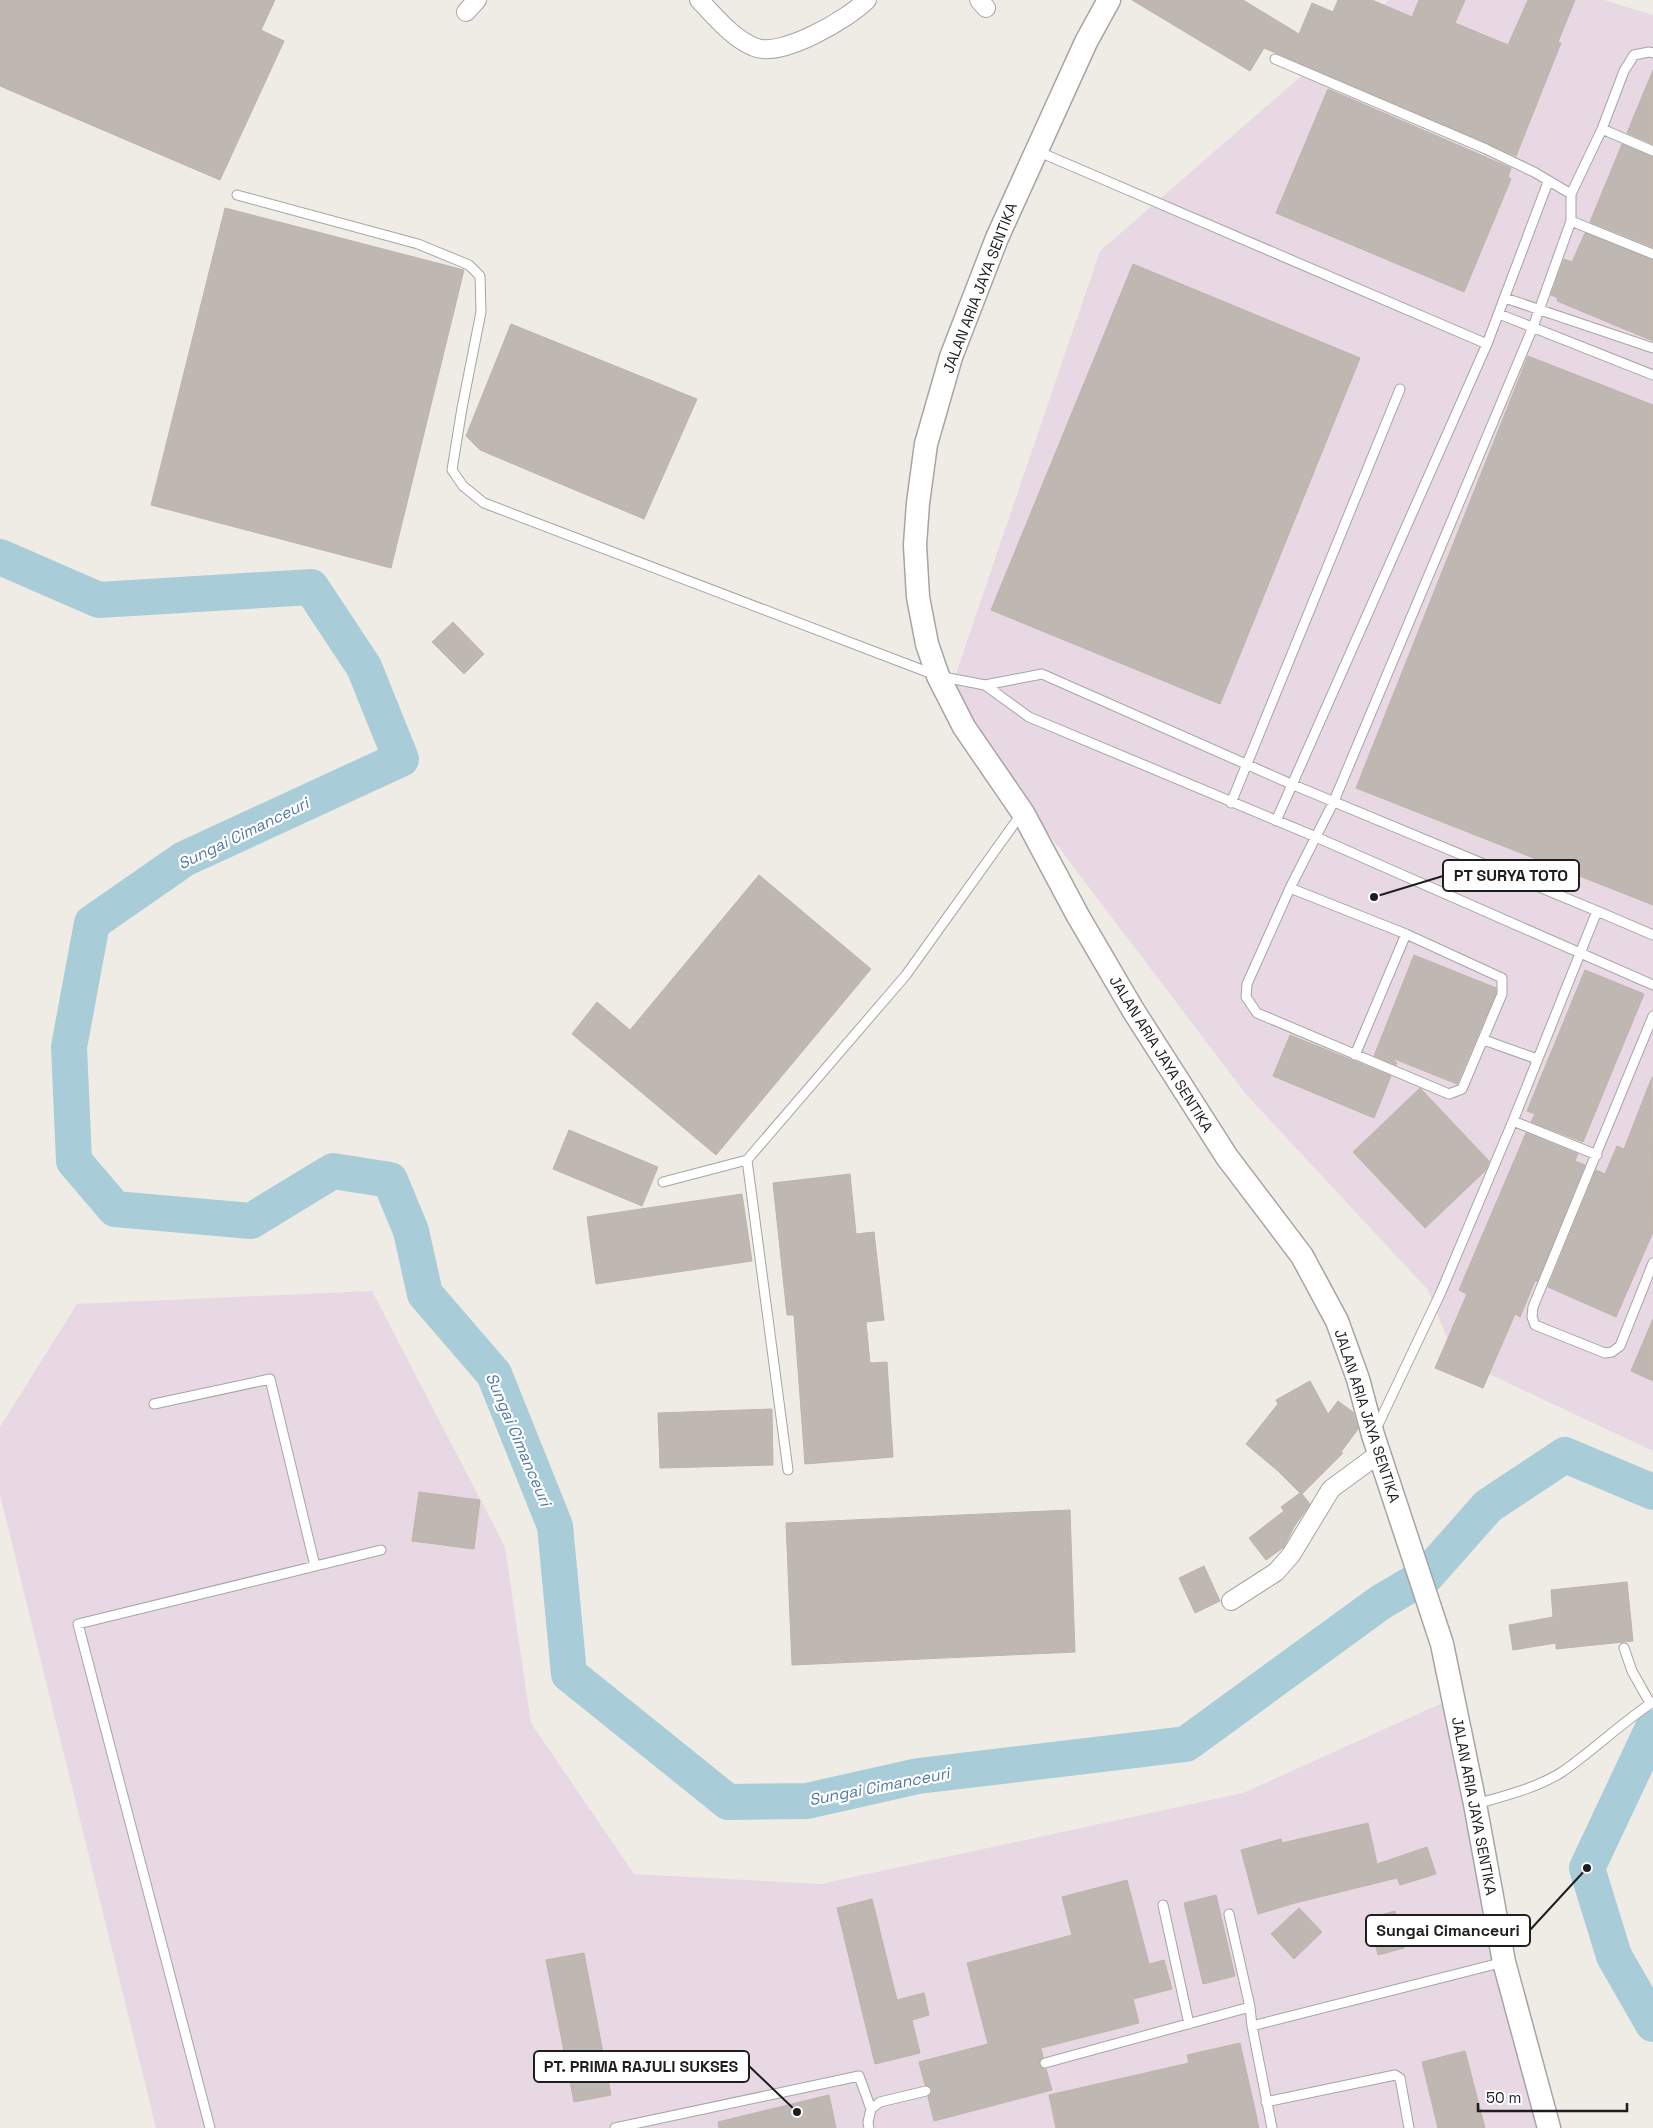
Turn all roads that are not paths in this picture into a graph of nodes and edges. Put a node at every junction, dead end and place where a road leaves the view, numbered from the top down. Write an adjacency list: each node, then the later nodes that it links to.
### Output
1 (699, 0): 2 (street)
2 (867, 0)
3 (1110, 0): 7 (street, JALAN ARIA JAYA SENTIKA)
4 (1653, 53): 6 (lane)
5 (1275, 59): 9 (lane)
6 (1602, 129): 8 (lane); 10 (lane)
7 (1037, 151): 18 (lane); 22 (street, JALAN ARIA JAYA SENTIKA)
8 (1653, 151)
9 (1548, 182): 10 (lane); 14 (lane)
10 (1571, 194): 12 (lane)
11 (237, 195): 22 (lane)
12 (1571, 221): 13 (lane); 15 (lane)
13 (1653, 254)
14 (1505, 298): 15 (lane); 16 (lane)
15 (1538, 308): 17 (lane); 19 (lane)
16 (1499, 314): 17 (lane); 18 (lane)
17 (1532, 327): 20 (lane); 26 (lane)
18 (1487, 344): 25 (lane)
19 (1653, 348)
20 (1653, 375)
21 (1400, 388): 24 (lane)
22 (938, 676): 23 (lane); 28 (street, JALAN ARIA JAYA SENTIKA)
23 (985, 685): 24 (lane); 27 (lane)
24 (1247, 763): 25 (lane); 27 (lane)
25 (1291, 784): 26 (lane); 29 (lane)
26 (1334, 801): 30 (lane); 32 (lane)
27 (1231, 803): 29 (lane)
28 (1022, 813): 43 (lane); 47 (street, JALAN ARIA JAYA SENTIKA)
29 (1276, 821): 30 (lane)
30 (1316, 837): 31 (lane); 35 (lane)
31 (1290, 888): 33 (lane); 39 (lane)
32 (1597, 911): 34 (lane); 35 (lane)
33 (1406, 934): 38 (lane); 39 (lane)
34 (1653, 935)
35 (1579, 953): 36 (lane); 40 (lane)
36 (1653, 985)
37 (1653, 1016): 42 (lane)
38 (1484, 1040): 39 (lane); 40 (lane)
39 (1356, 1055)
40 (1537, 1059): 41 (lane)
41 (1513, 1122): 42 (lane); 47 (lane)
42 (1597, 1155): 45 (lane)
43 (748, 1160): 44 (lane); 48 (lane)
44 (663, 1182)
45 (1653, 1263)
46 (154, 1404): 50 (lane)
47 (1376, 1444): 51 (street); 54 (street, JALAN ARIA JAYA SENTIKA)
48 (788, 1470)
49 (381, 1550): 50 (lane)
50 (315, 1566): 65 (lane)
51 (1231, 1601)
52 (1624, 1648): 53 (lane)
53 (1652, 1702): 54 (lane)
54 (1475, 1804): 57 (street, JALAN ARIA JAYA SENTIKA)
55 (1163, 1905): 59 (lane)
56 (1229, 1914): 58 (lane)
57 (1504, 1962): 60 (lane); 70 (street, JALAN ARIA JAYA SENTIKA)
58 (1250, 2007): 59 (lane); 60 (lane)
59 (1189, 2024): 61 (lane)
60 (1252, 2026): 63 (lane)
61 (1045, 2063)
62 (926, 2090): 64 (lane)
63 (1266, 2102): 68 (lane); 69 (lane)
64 (870, 2109): 66 (lane); 67 (lane)
65 (210, 2128)
66 (615, 2128)
67 (869, 2128)
68 (1272, 2128)
69 (1409, 2128)
70 (1550, 2128)

